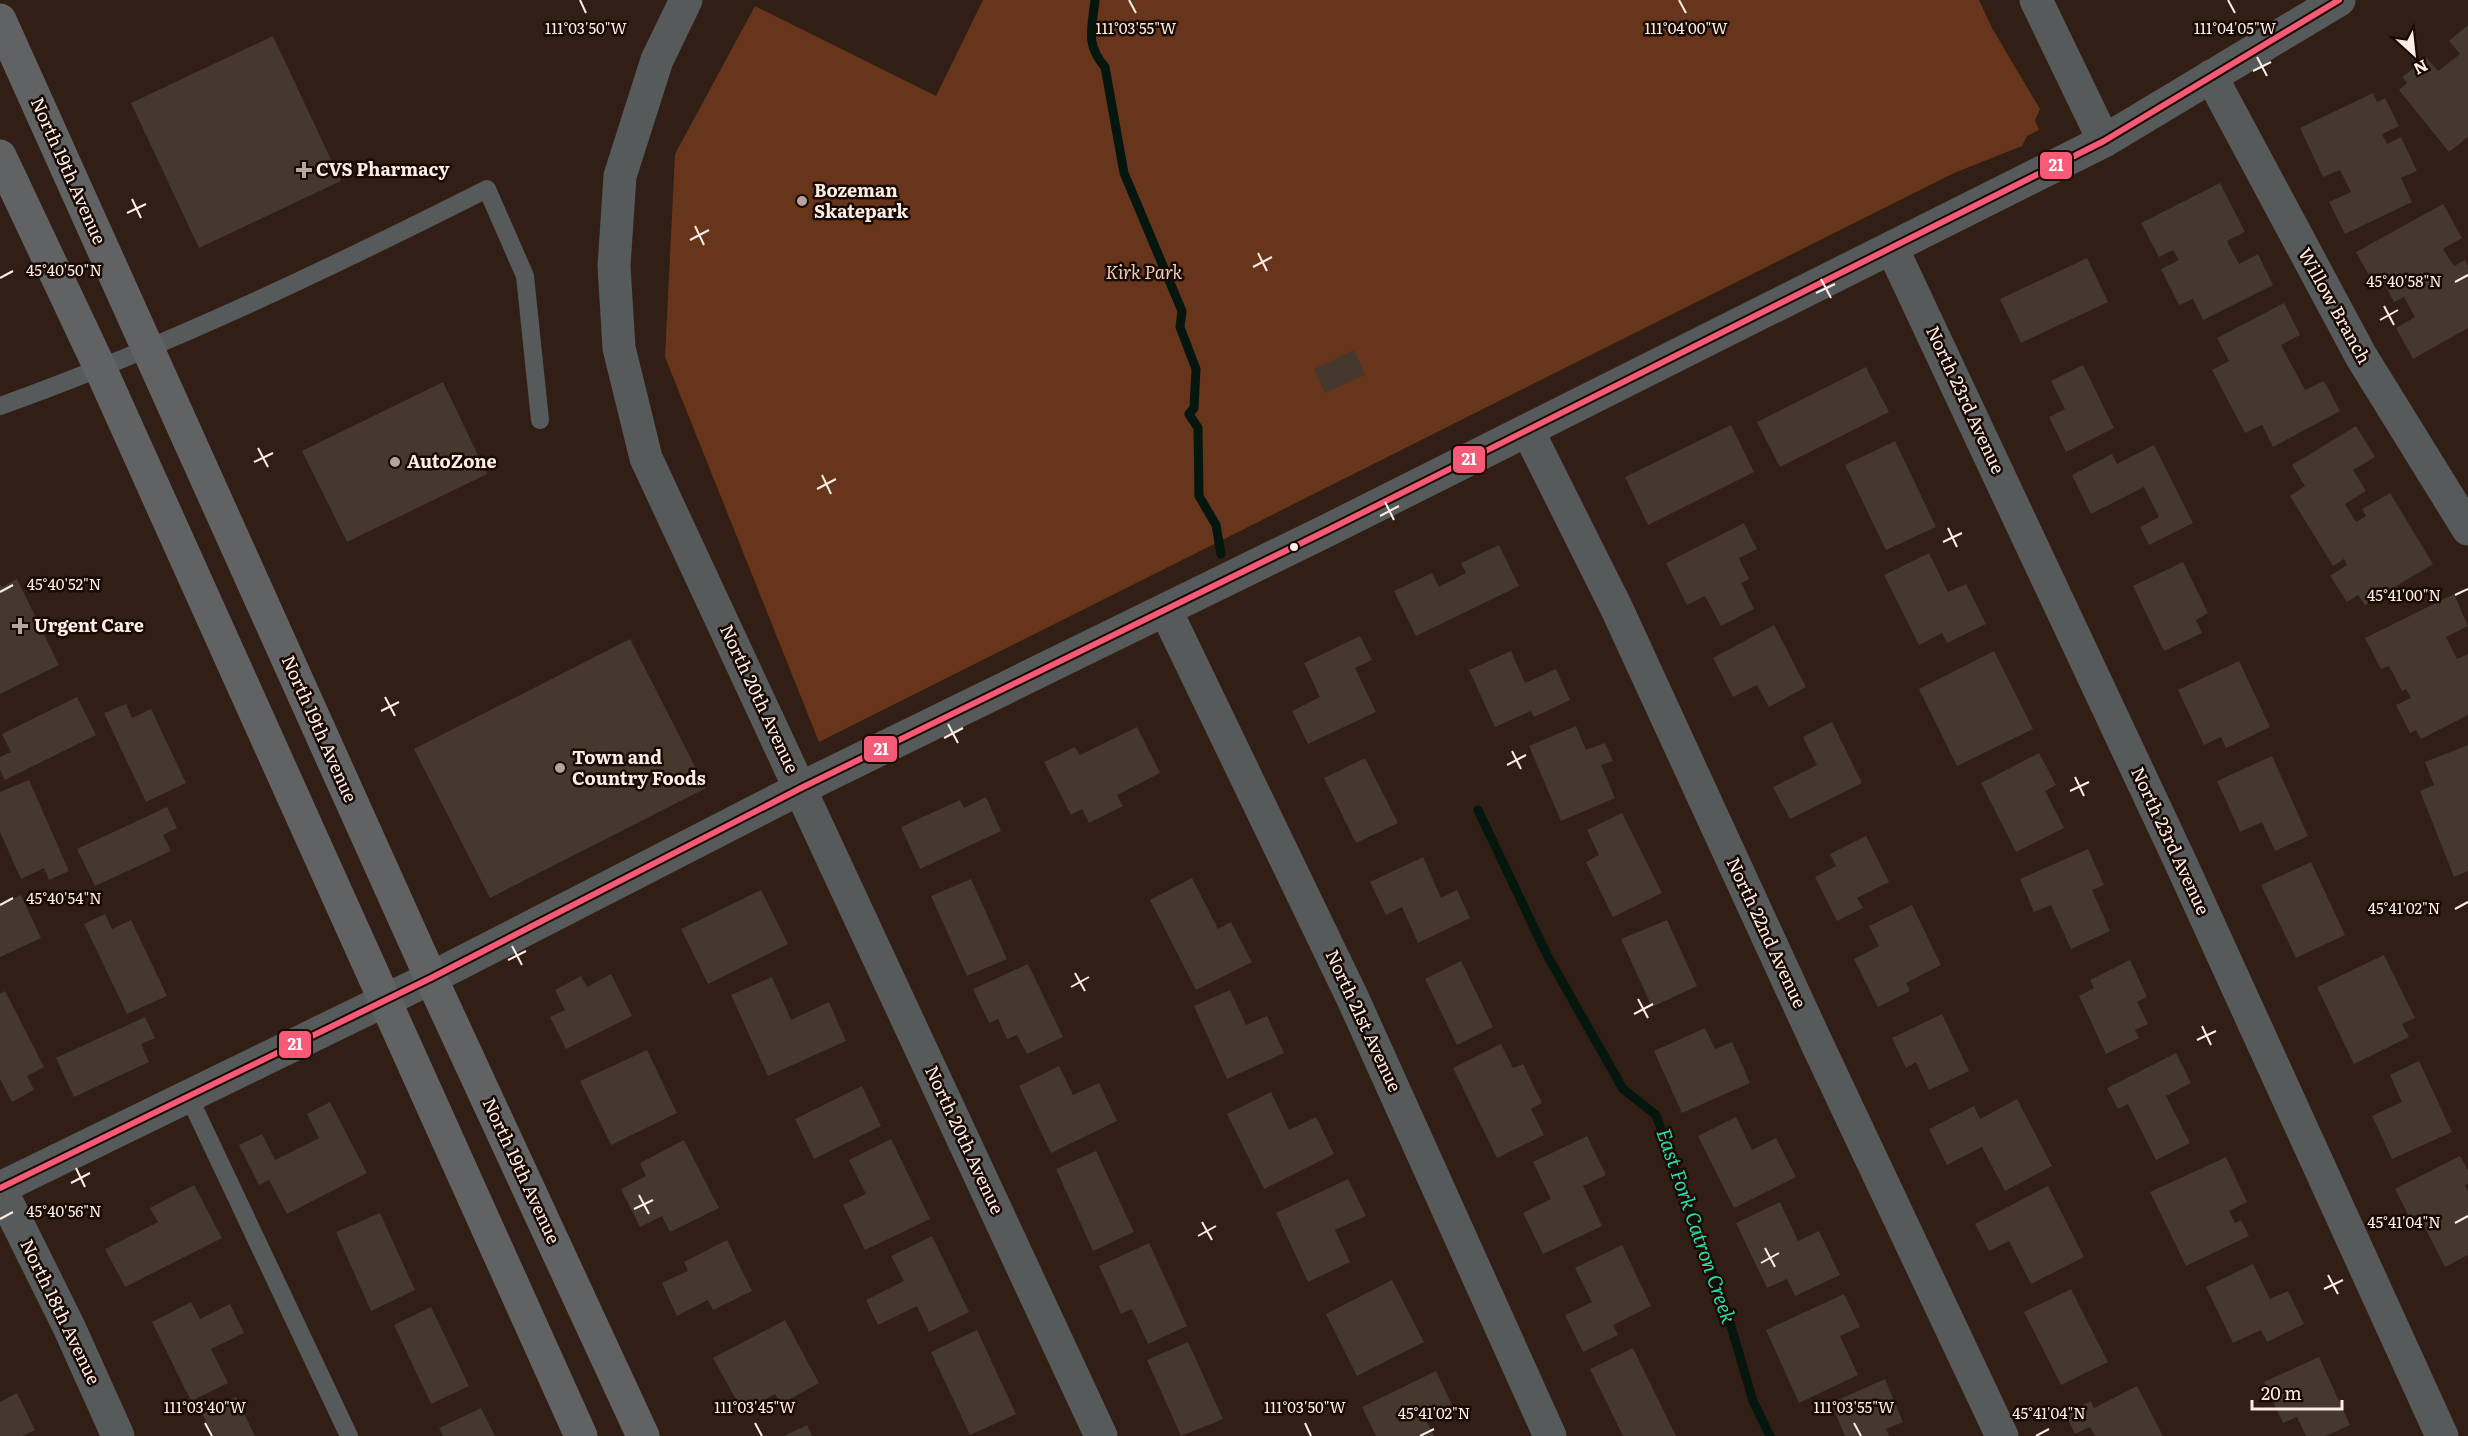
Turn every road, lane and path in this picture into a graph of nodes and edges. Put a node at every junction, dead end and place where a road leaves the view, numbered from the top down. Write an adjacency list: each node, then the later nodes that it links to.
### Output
1 (686, 0): 16 (street, North 20th Avenue)
2 (2036, 0): 6 (street)
3 (2339, 0): 5 (street)
4 (0, 20): 9 (main road, North 19th Avenue)
5 (2211, 76): 6 (street); 14 (street, Willow Branch)
6 (2104, 141): 8 (street)
7 (0, 156): 10 (main road)
8 (1892, 248): 13 (street); 28 (street, North 23rd Avenue)
9 (149, 350): 10 (lane); 12 (lane); 17 (main road, North 19th Avenue)
10 (101, 370): 11 (lane); 18 (main road)
11 (0, 406)
12 (540, 420)
13 (1528, 431): 15 (street); 27 (street, North 22nd Avenue)
14 (2468, 529)
15 (1166, 611): 16 (street); 26 (street, North 21st Avenue)
16 (801, 788): 17 (street); 25 (street, North 20th Avenue)
17 (431, 978): 18 (street); 24 (main road, North 19th Avenue)
18 (383, 999): 19 (street); 23 (main road)
19 (189, 1096): 20 (street); 22 (lane)
20 (0, 1188): 21 (street, North 18th Avenue)
21 (118, 1436)
22 (349, 1436)
23 (581, 1436)
24 (643, 1436)
25 (1101, 1436)
26 (1550, 1436)
27 (2002, 1436)
28 (2442, 1436)

